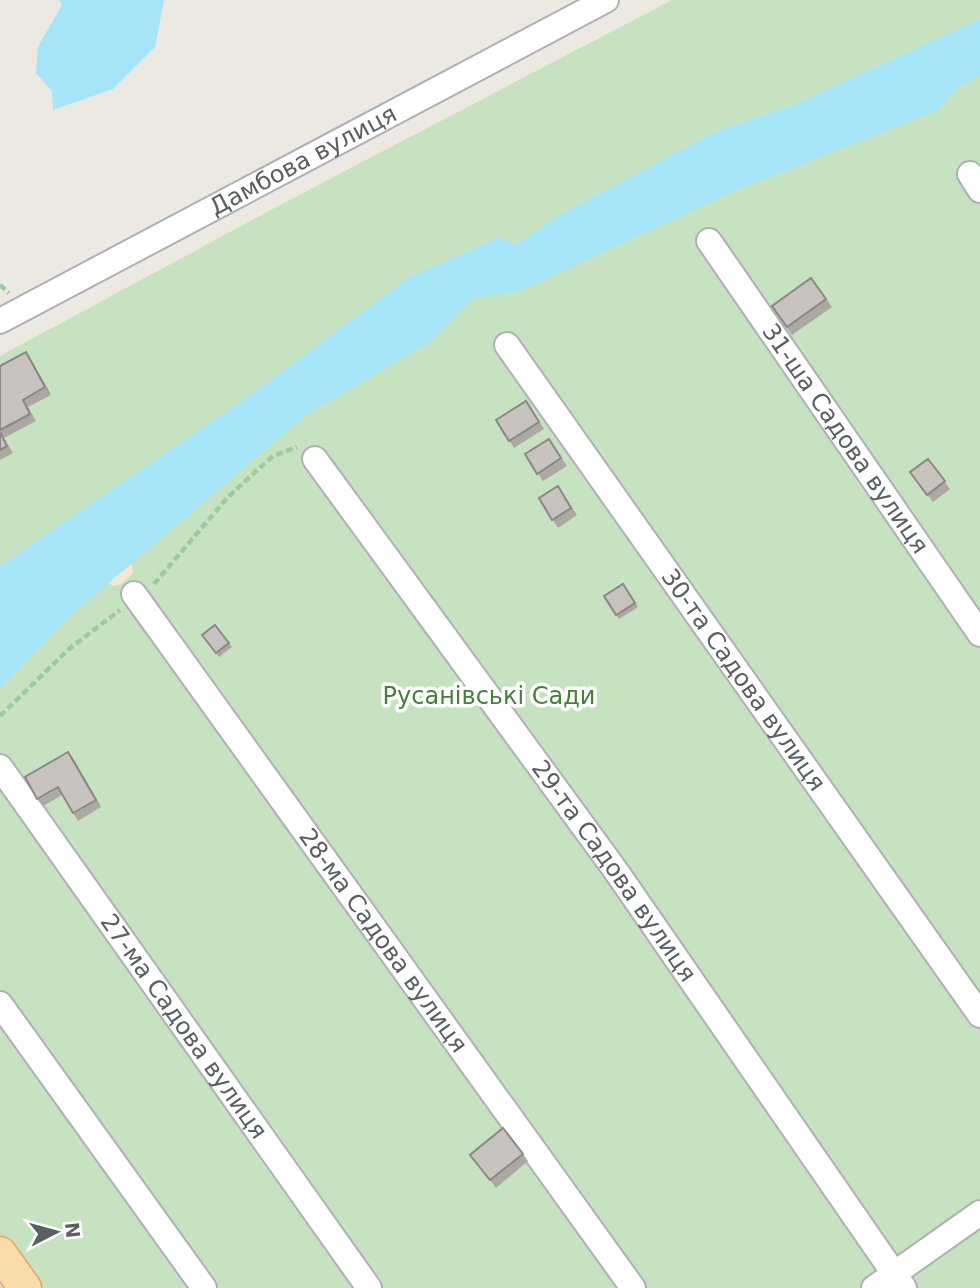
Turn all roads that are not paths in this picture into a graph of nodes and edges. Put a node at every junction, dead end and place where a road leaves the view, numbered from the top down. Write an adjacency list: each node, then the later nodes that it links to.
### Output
1 (606, 0): 3 (street, Дамбова вулиця)
2 (709, 241): 7 (street, 31-ша Садова вулиця)
3 (0, 321)
4 (507, 345): 10 (street, 30-та Садова вулиця)
5 (315, 459): 13 (street, 29-та Садова вулиця)
6 (134, 594): 17 (street, 28-ма Садова вулиця)
7 (980, 634)
8 (0, 767): 16 (street, 27-ма Садова вулиця)
9 (0, 1004): 15 (street)
10 (980, 1015)
11 (980, 1213): 13 (street)
12 (0, 1253): 14 (main road)
13 (891, 1283)
14 (25, 1288)
15 (204, 1288)
16 (369, 1288)
17 (633, 1288)

